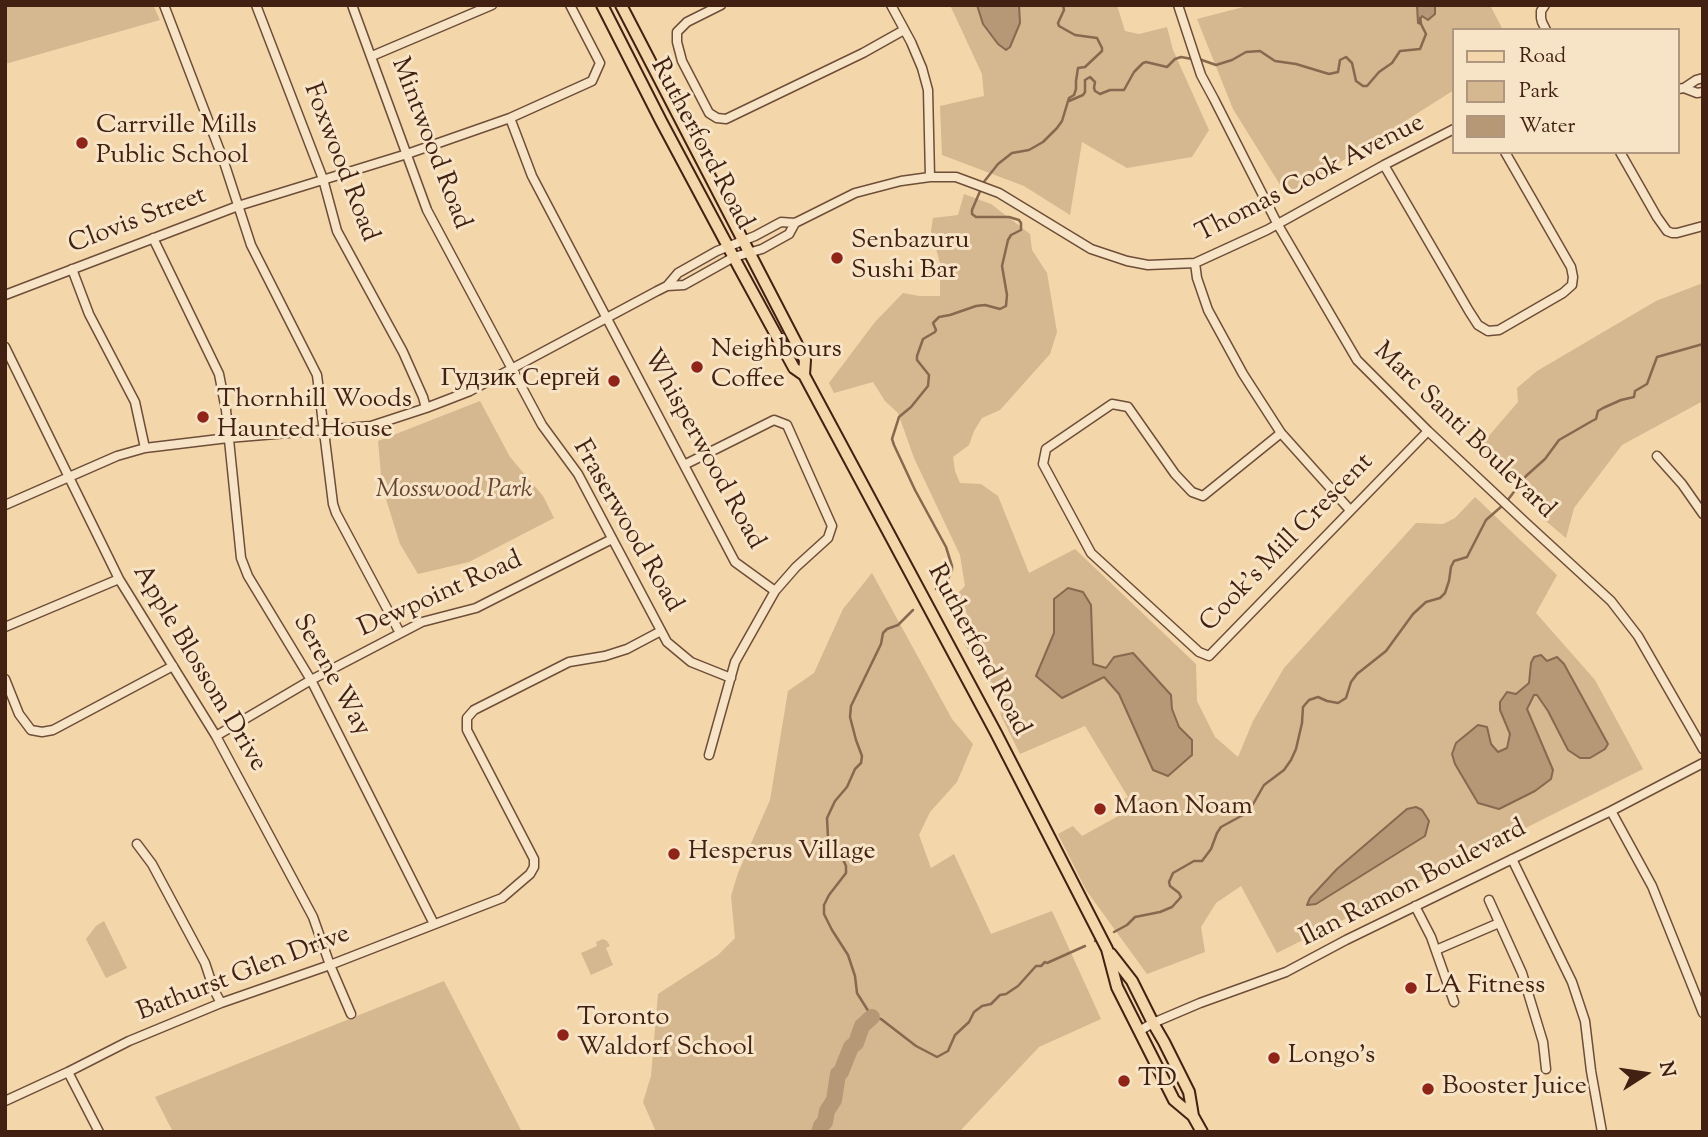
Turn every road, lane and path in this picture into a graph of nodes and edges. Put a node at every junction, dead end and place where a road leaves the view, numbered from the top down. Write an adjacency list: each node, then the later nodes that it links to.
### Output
1 (164, 5): 26 (street)
2 (256, 5): 25 (street, Foxwood Road)
3 (352, 5): 14 (street, Mintwood Road)
4 (492, 5): 14 (street)
5 (570, 5): 18 (street, Clovis Street)
6 (602, 5): 32 (main road, Rutherford Road)
7 (621, 5): 31 (main road, Rutherford Road)
8 (721, 5): 13 (street)
9 (891, 5): 13 (street)
10 (1178, 5): 28 (street, Marc Santi Boulevard)
11 (1545, 5): 12 (street)
12 (1545, 28)
13 (904, 30): 24 (street)
14 (372, 56): 20 (street, Mintwood Road)
15 (1703, 78): 16 (street)
16 (1681, 89): 17 (street)
17 (1703, 92)
18 (509, 118): 20 (street, Clovis Street); 39 (street, Whisperwood Road)
19 (1452, 130): 23 (street, Thomas Cook Avenue)
20 (407, 154): 25 (street, Clovis Street); 41 (street, Mintwood Road)
21 (1506, 154): 23 (street)
22 (1621, 154): 29 (street)
23 (1384, 165): 28 (street, Thomas Cook Avenue)
24 (930, 177): 27 (street, Thomas Cook Avenue); 35 (street, Thomas Cook Avenue)
25 (323, 180): 26 (street, Clovis Street); 43 (street, Foxwood Road)
26 (238, 206): 30 (street, Clovis Street); 44 (street)
27 (795, 223): 31 (street, Thomas Cook Avenue); 33 (street, Thomas Cook Avenue)
28 (1278, 225): 35 (street, Thomas Cook Avenue); 45 (street, Marc Santi Boulevard)
29 (1703, 226)
30 (152, 238): 36 (street, Clovis Street); 47 (street, Serene Way)
31 (743, 240): 32 (street, Thomas Cook Avenue); 33 (main road, Rutherford Road)
32 (728, 247): 34 (main road, Rutherford Road); 37 (street, Thomas Cook Avenue)
33 (750, 252): 34 (street, Thomas Cook Avenue); 42 (main road, Rutherford Road)
34 (734, 257): 37 (street, Thomas Cook Avenue); 42 (main road, Rutherford Road)
35 (1195, 263): 46 (street)
36 (72, 269): 38 (street, Clovis Street); 48 (street)
37 (667, 286): 39 (street)
38 (5, 295)
39 (606, 317): 41 (street); 50 (street, Whisperwood Road)
40 (5, 347): 51 (street, Apple Blossom Drive)
41 (512, 369): 43 (street); 55 (street, Fraserwood Road)
42 (804, 375): 76 (main road, Rutherford Road)
43 (426, 408): 44 (street)
44 (325, 431): 47 (street); 60 (street)
45 (1428, 431): 53 (street, Cook's Mill Crescent); 66 (street, Marc Santi Boulevard)
46 (1282, 433): 53 (street); 53 (street, Cook's Mill Crescent)
47 (228, 438): 48 (street); 64 (street, Serene Way)
48 (145, 448): 51 (street)
49 (1657, 456): 54 (street)
50 (684, 465): 57 (street, Whisperwood Road); 57 (street)
51 (69, 477): 52 (street); 56 (street, Apple Blossom Drive)
52 (5, 505)
53 (1350, 510)
54 (1703, 514)
55 (612, 539): 59 (street, Fraserwood Road); 60 (street, Dewpoint Road)
56 (119, 579): 58 (street); 61 (street, Apple Blossom Drive)
57 (775, 591): 62 (street)
58 (5, 627)
59 (661, 631): 62 (street, Fraserwood Road); 74 (street, Bathurst Glen Drive)
60 (400, 633): 64 (street, Dewpoint Road)
61 (173, 666): 63 (street); 65 (street, Apple Blossom Drive)
62 (731, 678): 67 (street)
63 (5, 679)
64 (312, 680): 65 (street, Dewpoint Road); 74 (street, Serene Way)
65 (216, 736): 78 (street, Apple Blossom Drive)
66 (1703, 749)
67 (709, 755)
68 (1703, 763): 69 (street, Ilan Ramon Boulevard)
69 (1611, 811): 71 (street, Ilan Ramon Boulevard); 81 (street)
70 (137, 844): 80 (street)
71 (1512, 859): 73 (street, Ilan Ramon Boulevard); 91 (street)
72 (1489, 900): 75 (street)
73 (1415, 906): 77 (street); 83 (street, Ilan Ramon Boulevard)
74 (434, 923): 78 (street, Bathurst Glen Drive)
75 (1499, 923): 77 (street); 85 (street)
76 (1107, 949): 83 (main road, Rutherford Road); 84 (main road, Rutherford Road)
77 (1436, 950): 79 (street)
78 (330, 965): 80 (street, Bathurst Glen Drive); 82 (street, Apple Blossom Drive)
79 (1454, 1002)
80 (221, 1003): 86 (street, Bathurst Glen Drive)
81 (1703, 1013)
82 (351, 1014)
83 (1153, 1023): 84 (street, Ilan Ramon Boulevard); 88 (main road, Rutherford Road)
84 (1139, 1031): 88 (main road, Rutherford Road)
85 (1546, 1069)
86 (68, 1072): 87 (street, Bathurst Glen Drive); 89 (street)
87 (5, 1101)
88 (1193, 1116): 90 (main road, Rutherford Road)
89 (99, 1132)
90 (1202, 1132)
91 (1602, 1132)

